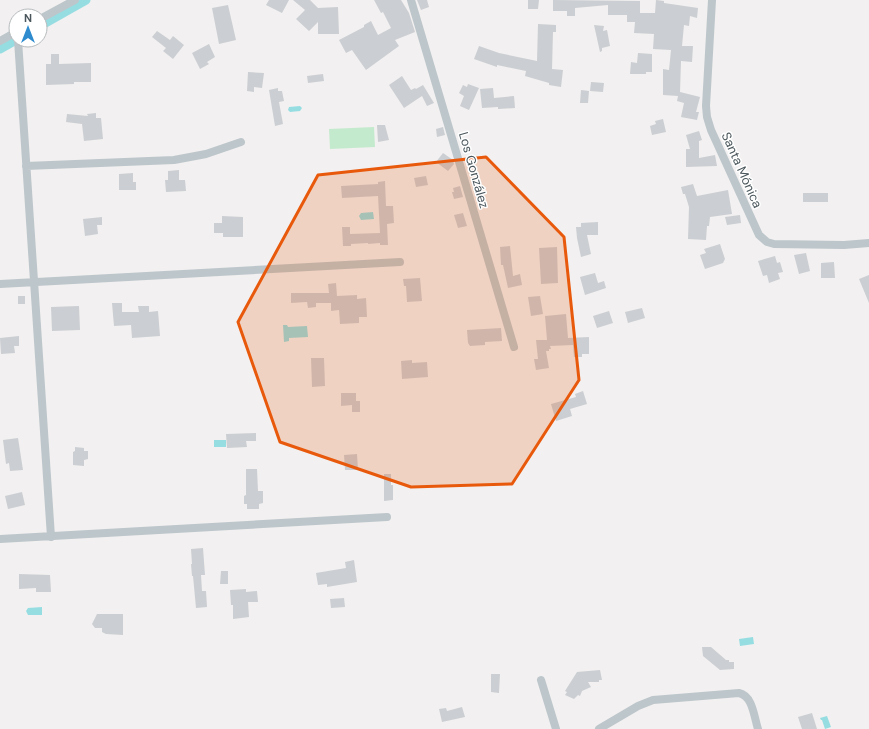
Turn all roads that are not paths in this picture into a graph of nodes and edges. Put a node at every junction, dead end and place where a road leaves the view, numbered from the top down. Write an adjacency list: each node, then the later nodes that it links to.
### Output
1 (75, 0): 4 (street)
2 (411, 0): 12 (street, Los González)
3 (712, 0): 8 (street, Santa Mónica)
4 (48, 15)
5 (19, 48): 7 (street)
6 (241, 142): 7 (street)
7 (26, 166): 10 (street)
8 (869, 243)
9 (400, 262): 10 (street)
10 (34, 283): 11 (street); 14 (street)
11 (0, 284)
12 (514, 348)
13 (387, 517): 14 (street)
14 (51, 536): 15 (street)
15 (0, 539)
16 (541, 680): 17 (street)
17 (556, 729)
18 (600, 729): 19 (street)
19 (758, 729)

